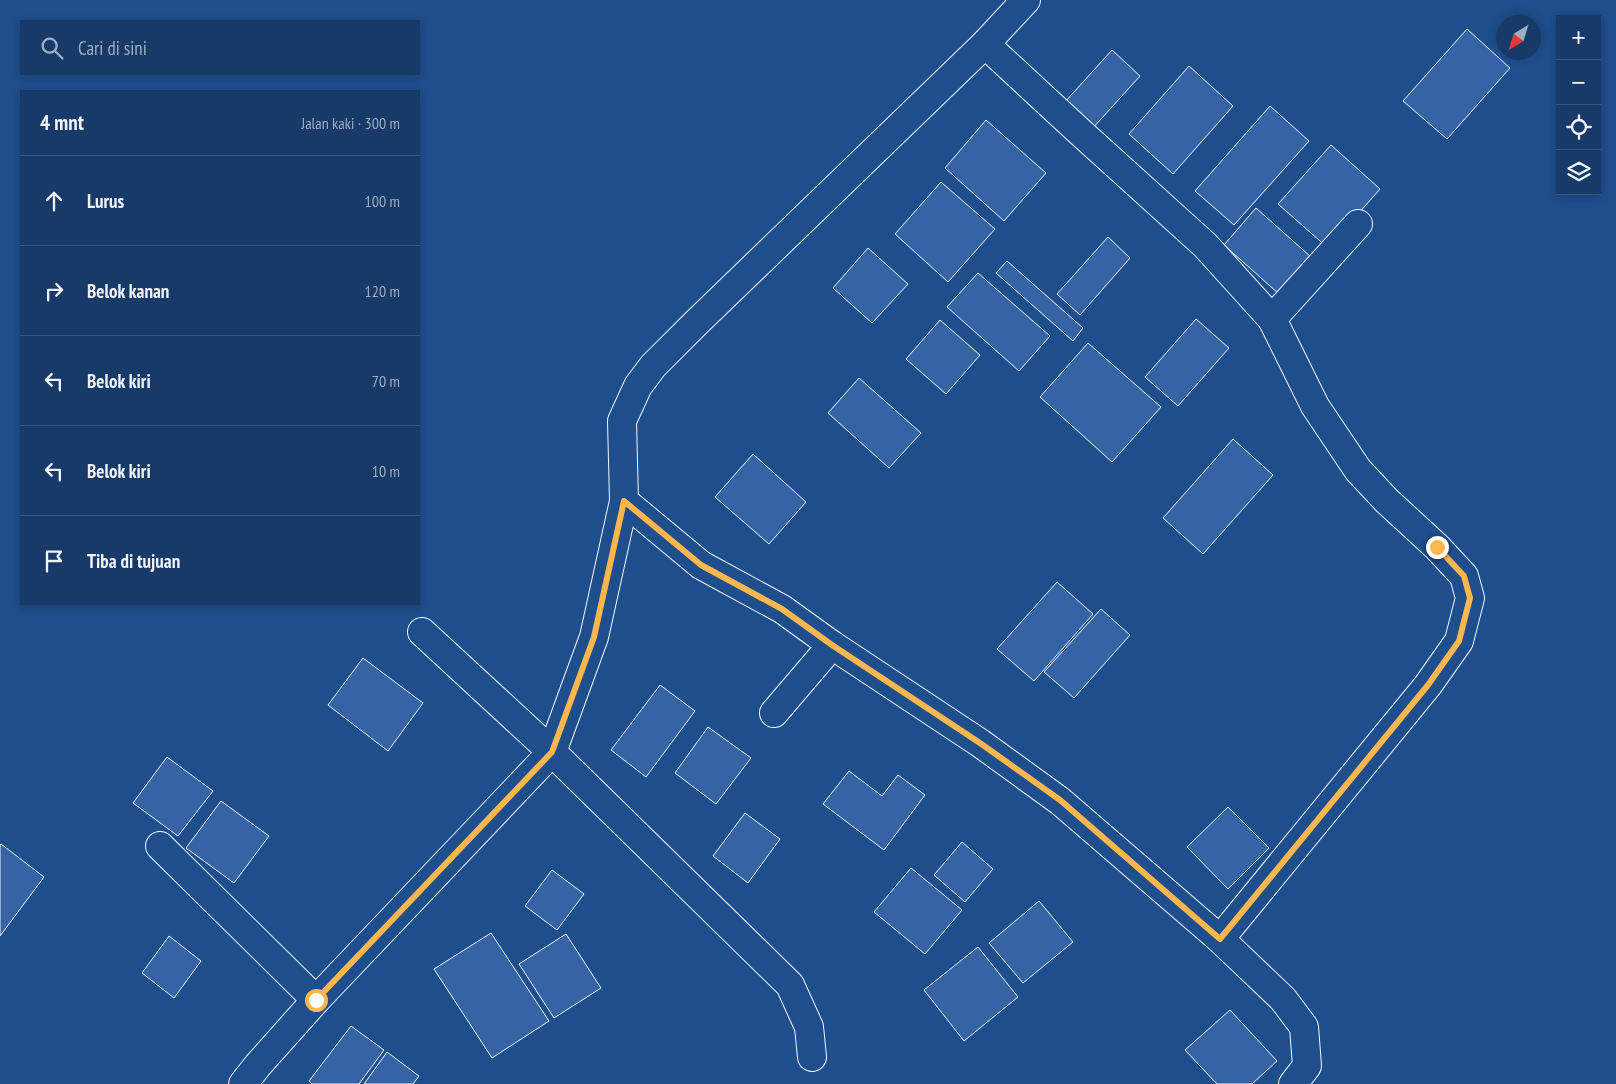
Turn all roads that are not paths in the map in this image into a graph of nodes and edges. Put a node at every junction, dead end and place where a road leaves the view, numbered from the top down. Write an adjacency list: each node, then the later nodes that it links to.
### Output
1 (1026, 0): 2 (street)
2 (985, 44): 4 (street); 5 (street)
3 (1358, 224): 4 (street)
4 (1272, 319): 11 (street)
5 (624, 501): 7 (street); 9 (street)
6 (422, 632): 9 (street)
7 (832, 645): 8 (street); 11 (street)
8 (774, 713)
9 (552, 752): 12 (street); 13 (street)
10 (160, 846): 12 (street)
11 (1220, 939): 15 (street)
12 (316, 1000): 14 (street)
13 (812, 1057)
14 (243, 1084)
15 (1293, 1084)

